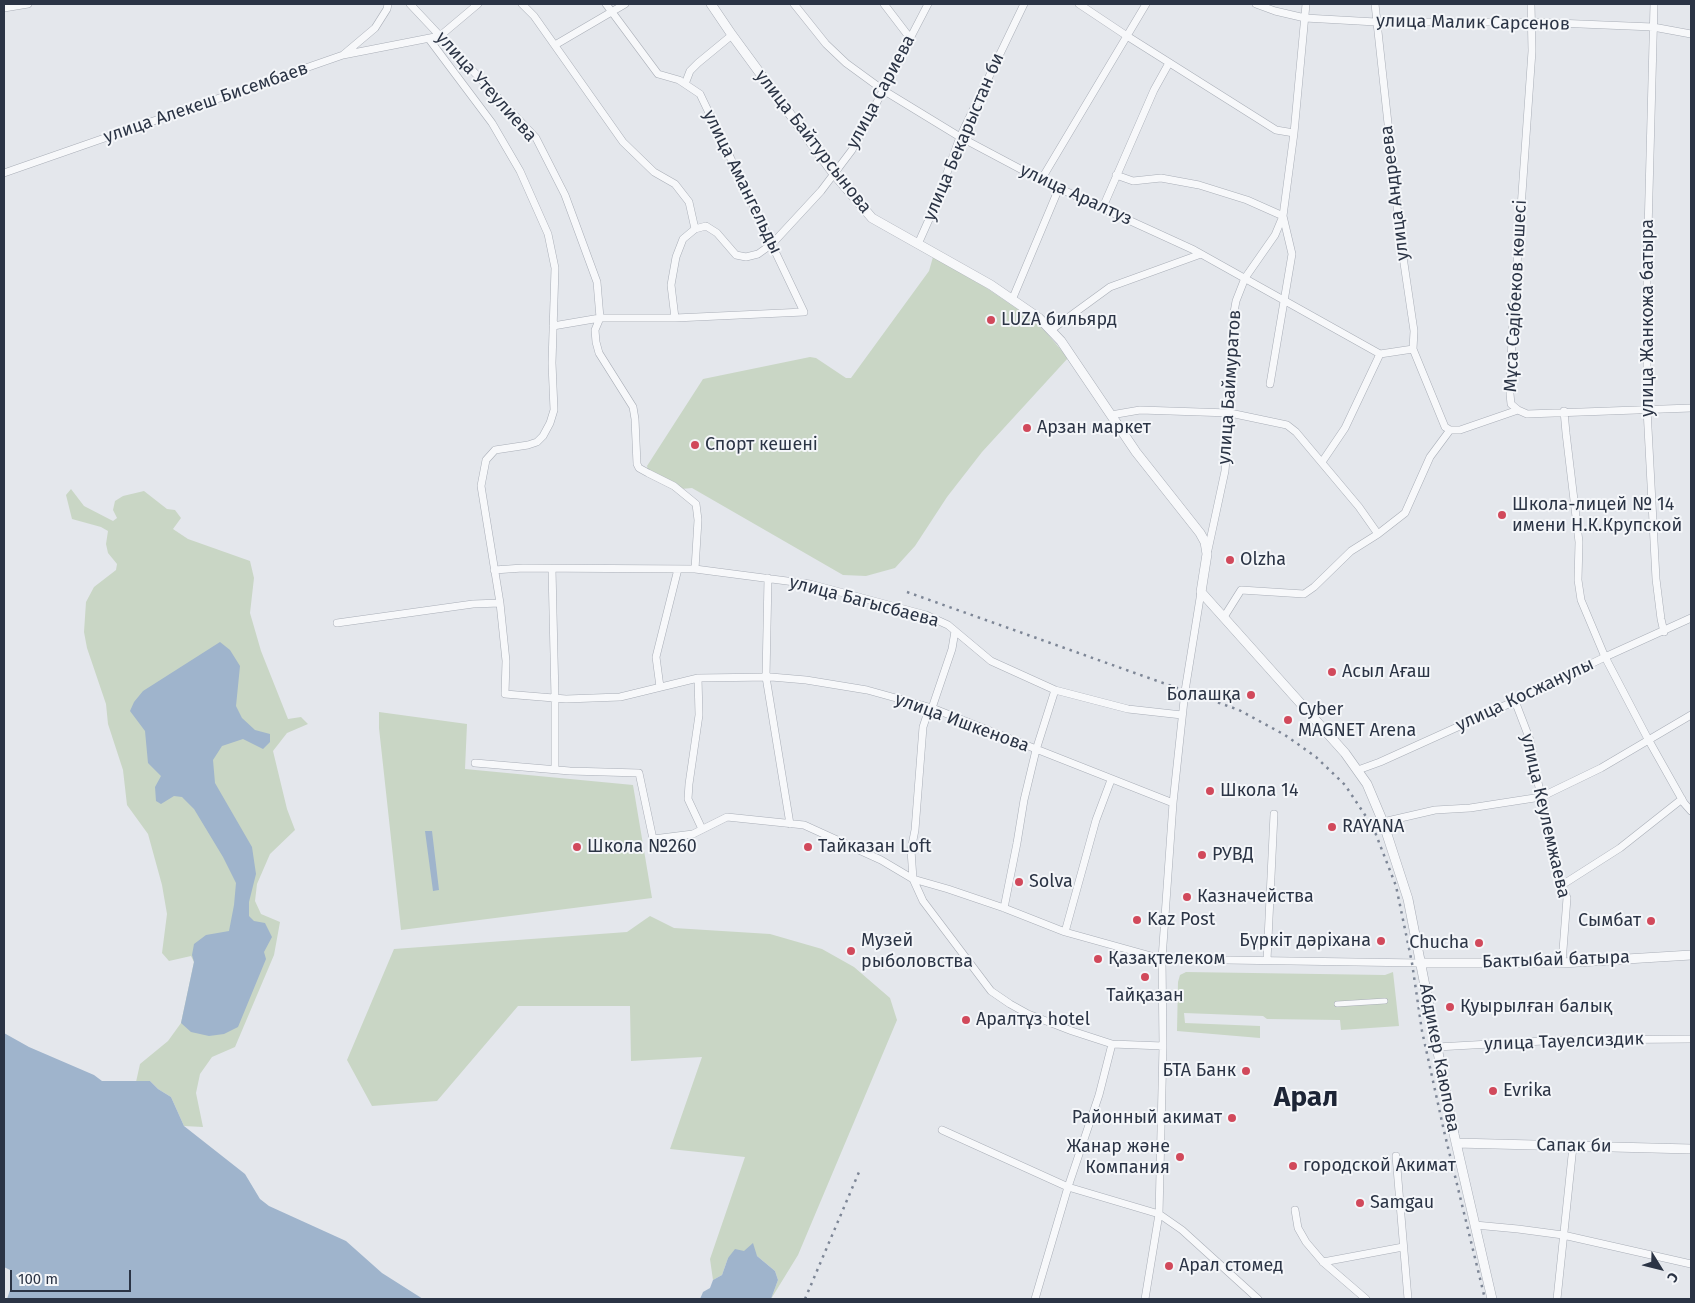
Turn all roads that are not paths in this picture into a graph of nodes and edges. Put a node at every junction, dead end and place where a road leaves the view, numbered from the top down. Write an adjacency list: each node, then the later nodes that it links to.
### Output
1 (28, 4): 20 (street)
2 (388, 4): 33 (street, улица Алекеш Бисембаев)
3 (410, 4): 28 (street, улица Утеулиева)
4 (478, 4): 28 (street)
5 (522, 4): 32 (street)
6 (606, 4): 21 (street)
7 (625, 4): 21 (street)
8 (711, 4): 27 (street, улица Байтурсынова)
9 (794, 4): 36 (street, улица Аралтуз)
10 (884, 4): 30 (street)
11 (928, 4): 30 (street, улица Сариева)
12 (1024, 4): 38 (street, улица Бекарыстан би)
13 (1079, 4): 29 (street)
14 (1146, 4): 29 (street)
15 (1256, 4): 22 (street, улица Малик Сарсенов)
16 (1306, 4): 22 (street, улица Баймуратов)
17 (1375, 4): 23 (street, улица Андреева)
18 (1531, 4): 24 (street, Мұса Сәдібеков көшесі)
19 (1654, 4): 25 (street, улица Жанкожа батыра)
20 (4, 8)
21 (612, 11): 32 (street); 35 (street, улица Амангельды)
22 (1305, 18): 23 (street, улица Малик Сарсенов); 37 (street, улица Баймуратов)
23 (1376, 22): 24 (street, улица Малик Сарсенов); 57 (street, улица Андреева)
24 (1532, 22): 25 (street, улица Малик Сарсенов); 62 (street, Мұса Сәдібеков көшесі)
25 (1653, 26): 26 (street, улица Малик Сарсенов); 61 (street, улица Жанкожа батыра)
26 (1691, 34)
27 (732, 35): 35 (street); 40 (street, улица Байтурсынова)
28 (440, 36): 31 (street); 53 (street, улица Утеулиева)
29 (1127, 36): 34 (street); 42 (street)
30 (910, 38): 36 (street, улица Сариева)
31 (429, 39): 33 (street); 55 (street)
32 (555, 45): 46 (street)
33 (343, 55): 39 (street, улица Алекеш Бисембаев)
34 (1169, 63): 37 (street); 41 (street)
35 (685, 84): 47 (street, улица Амангельды)
36 (883, 90): 38 (street, улица Аралтуз); 40 (street, улица Сариева)
37 (1294, 133): 45 (street, улица Баймуратов)
38 (960, 137): 42 (street, улица Аралтуз); 48 (street, улица Бекарыстан би)
39 (4, 173)
40 (834, 174): 47 (street, улица Сариева); 48 (street, улица Байтурсынова)
41 (1116, 175): 44 (street); 45 (street)
42 (1041, 180): 43 (street, улица Аралтуз)
43 (1059, 188): 44 (street, улица Аралтуз); 51 (street)
44 (1103, 207): 49 (street, улица Аралтуз)
45 (1283, 216): 50 (street, улица Баймуратов); 52 (street)
46 (695, 229): 47 (street, улица Сариева); 54 (street)
47 (772, 244): 54 (street, улица Амангельды)
48 (918, 244): 51 (street, улица Байтурсынова)
49 (1201, 254): 50 (street, улица Аралтуз); 56 (street)
50 (1245, 278): 52 (street, улица Аралтуз); 64 (street, улица Баймуратов)
51 (1012, 300): 56 (street, улица Байтурсынова)
52 (1284, 300): 58 (street, улица Аралтуз); 59 (street)
53 (600, 318): 54 (street); 55 (street); 72 (street, улица Утеулиева)
54 (675, 318)
55 (553, 326): 73 (street)
56 (1051, 330): 65 (street, улица Байтурсынова)
57 (1413, 349): 58 (street); 66 (street)
58 (1380, 354): 67 (street)
59 (1270, 384)
60 (1691, 408): 61 (street, Мұса Сәдібеков көшесі)
61 (1647, 409): 63 (street, Мұса Сәдібеков көшесі); 81 (street, улица Жанкожа батыра)
62 (1518, 410): 63 (street, Мұса Сәдібеков көшесі); 66 (street)
63 (1564, 411): 82 (street)
64 (1230, 413): 65 (street); 67 (street); 69 (street, улица Баймуратов)
65 (1111, 415): 69 (street, улица Байтурсынова)
66 (1450, 430): 68 (street)
67 (1322, 462): 68 (street)
68 (1378, 534): 77 (street)
69 (1207, 554): 75 (street, улица Баймуратов)
70 (552, 569): 71 (street, улица Багысбаева); 73 (street, улица Багысбаева); 87 (street)
71 (678, 569): 72 (street, улица Багысбаева); 85 (street)
72 (695, 569): 74 (street, улица Багысбаева)
73 (494, 570): 76 (street)
74 (768, 578): 80 (street, улица Багысбаева); 83 (street)
75 (1201, 592): 77 (street, Абдикер Каюпова); 90 (street, улица Баймуратов)
76 (500, 603): 79 (street); 87 (street, улица Ишкенова)
77 (1224, 617): 96 (street, Абдикер Каюпова)
78 (1691, 618): 81 (street, улица Косжанулы)
79 (337, 623)
80 (956, 631): 86 (street, улица Багысбаева); 89 (street)
81 (1664, 632): 82 (street, улица Косжанулы)
82 (1605, 658): 88 (street, улица Косжанулы); 92 (street)
83 (766, 677): 84 (street, улица Ишкенова); 89 (street, улица Ишкенова); 104 (street)
84 (698, 678): 85 (street, улица Ишкенова); 105 (street)
85 (660, 687): 87 (street, улица Ишкенова)
86 (1055, 690): 90 (street, улица Багысбаева); 93 (street)
87 (555, 698): 95 (street)
88 (1515, 701): 96 (street, улица Косжанулы); 98 (street, улица Кеулемжаева)
89 (932, 708): 93 (street, улица Ишкенова); 106 (street)
90 (1182, 715): 100 (street, улица Баймуратов)
91 (1691, 715): 92 (street)
92 (1648, 739): 98 (street); 99 (street)
93 (1036, 750): 97 (street, улица Ишкенова); 108 (street)
94 (474, 763): 95 (street)
95 (555, 768): 105 (street)
96 (1358, 770): 103 (street, Абдикер Каюпова)
97 (1111, 780): 100 (street, улица Ишкенова); 109 (street)
98 (1541, 797): 103 (street); 107 (street, улица Кеулемжаева)
99 (1682, 799): 101 (street); 107 (street)
100 (1173, 803): 111 (street, улица Баймуратов)
101 (1691, 812)
102 (1274, 814): 112 (street)
103 (1383, 822): 113 (street, Абдикер Каюпова)
104 (790, 824): 105 (street); 106 (street)
105 (702, 829)
106 (913, 879): 108 (street); 118 (street)
107 (1562, 885): 114 (street, улица Кеулемжаева)
108 (1004, 908): 109 (street)
109 (1065, 932): 111 (street)
110 (1691, 955): 114 (street, Бактыбай батыра)
111 (1162, 959): 112 (street); 119 (street, улица Баймуратов)
112 (1267, 960): 113 (street)
113 (1420, 963): 114 (street, Бактыбай батыра); 120 (street, Абдикер Каюпова)
114 (1562, 963)
115 (1385, 1001): 116 (street)
116 (1337, 1004)
117 (1691, 1039): 120 (street, улица Тауелсиздик)
118 (1112, 1044): 119 (street); 126 (street)
119 (1163, 1046): 128 (street, улица Баймуратов)
120 (1437, 1047): 122 (street, Абдикер Каюпова)
121 (942, 1130): 126 (street)
122 (1456, 1143): 123 (street, Сапак би); 129 (street, Абдикер Каюпова)
123 (1573, 1146): 124 (street, Сапак би); 130 (street)
124 (1691, 1149)
125 (1396, 1156): 131 (street)
126 (1068, 1187): 128 (street); 134 (street)
127 (1295, 1210): 132 (street)
128 (1158, 1214): 135 (street, улица Баймуратов); 136 (street)
129 (1475, 1225): 130 (street); 139 (street, Абдикер Каюпова)
130 (1563, 1235): 133 (street); 140 (street)
131 (1403, 1247): 132 (street); 138 (street)
132 (1323, 1262): 137 (street)
133 (1691, 1264)
134 (1035, 1299)
135 (1145, 1299)
136 (1258, 1299)
137 (1366, 1299)
138 (1408, 1299)
139 (1492, 1299)
140 (1557, 1299)

